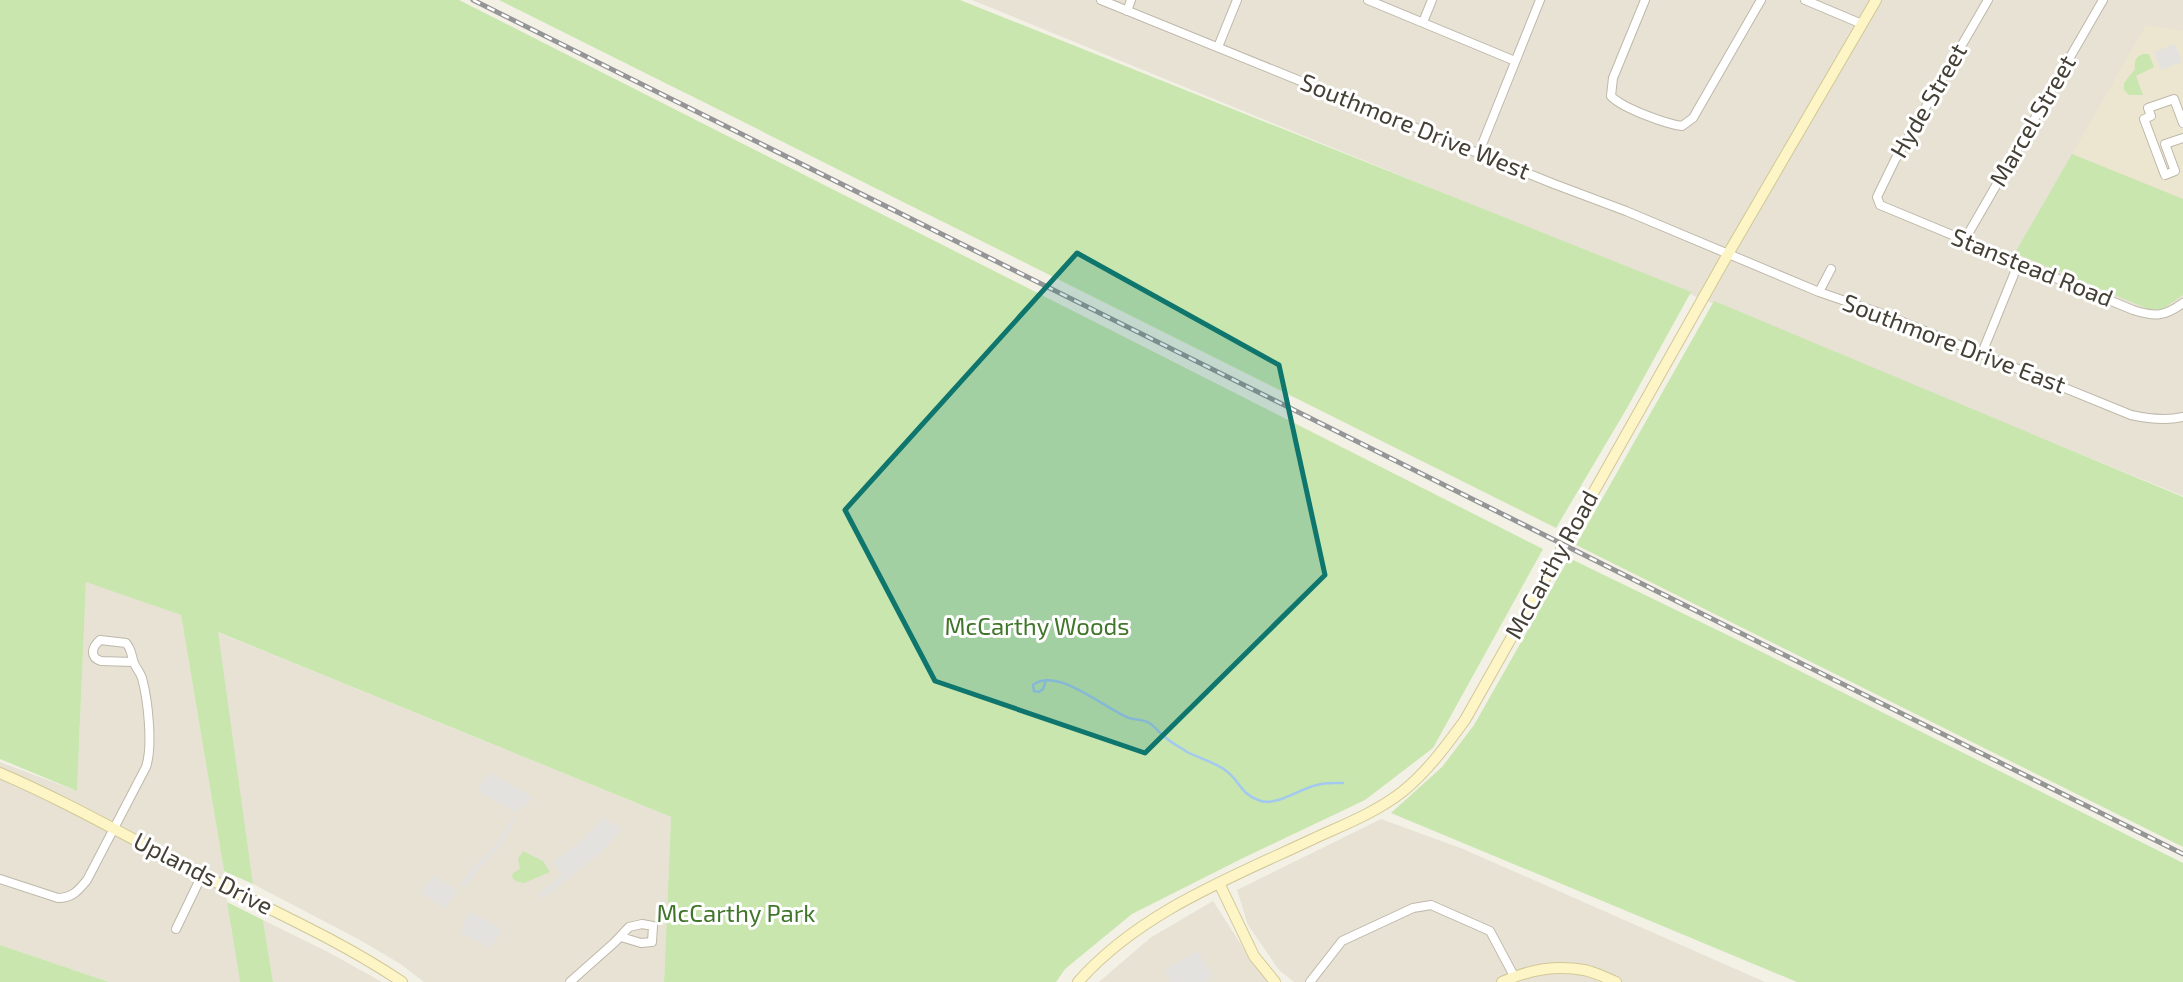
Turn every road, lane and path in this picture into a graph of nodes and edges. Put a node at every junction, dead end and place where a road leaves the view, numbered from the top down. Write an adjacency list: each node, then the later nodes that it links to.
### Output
1 (1101, 0): 13 (street, Southmore Drive West)
2 (1131, 0): 13 (street)
3 (1237, 0): 16 (street)
4 (1368, 0): 14 (street)
5 (1432, 0): 14 (street)
6 (1540, 0): 17 (street)
7 (1645, 0): 8 (street)
8 (1761, 0)
9 (1805, 0): 15 (street)
10 (1876, 0): 15 (street, McCarthy Road)
11 (1988, 0): 21 (street, Hyde Street)
12 (2103, 0): 22 (street, Marcel Street)
13 (1127, 11): 16 (street, Southmore Drive West)
14 (1423, 22): 17 (street)
15 (1862, 24): 23 (street, McCarthy Road)
16 (1218, 47): 20 (street, Southmore Drive West)
17 (1515, 61): 20 (street)
18 (2183, 123): 19 (street)
19 (2183, 138)
20 (1479, 152): 23 (street, Southmore Drive West)
21 (1880, 205): 22 (street, Stanstead Road)
22 (1964, 241): 24 (street, Stanstead Road)
23 (1728, 254): 26 (street, Southmore Drive East); 35 (street, McCarthy Road)
24 (2019, 262): 27 (street, Stanstead Road); 28 (street)
25 (1831, 269): 26 (street)
26 (1819, 292): 28 (street, Southmore Drive East)
27 (2183, 303)
28 (1982, 353): 29 (street, Southmore Drive East)
29 (2183, 417)
30 (133, 662): 30 (street); 32 (street)
31 (0, 773): 32 (street, Uplands Drive)
32 (114, 829): 33 (street, Uplands Drive); 34 (street)
33 (202, 875): 36 (street); 39 (street, Uplands Drive)
34 (0, 879)
35 (1219, 883): 41 (street, McCarthy Road); 42 (street)
36 (176, 929)
37 (621, 937): 40 (street)
38 (1514, 976): 43 (street); 44 (street); 45 (street)
39 (402, 982)
40 (570, 982)
41 (1078, 982)
42 (1275, 982)
43 (1310, 982)
44 (1502, 982)
45 (1616, 982)

